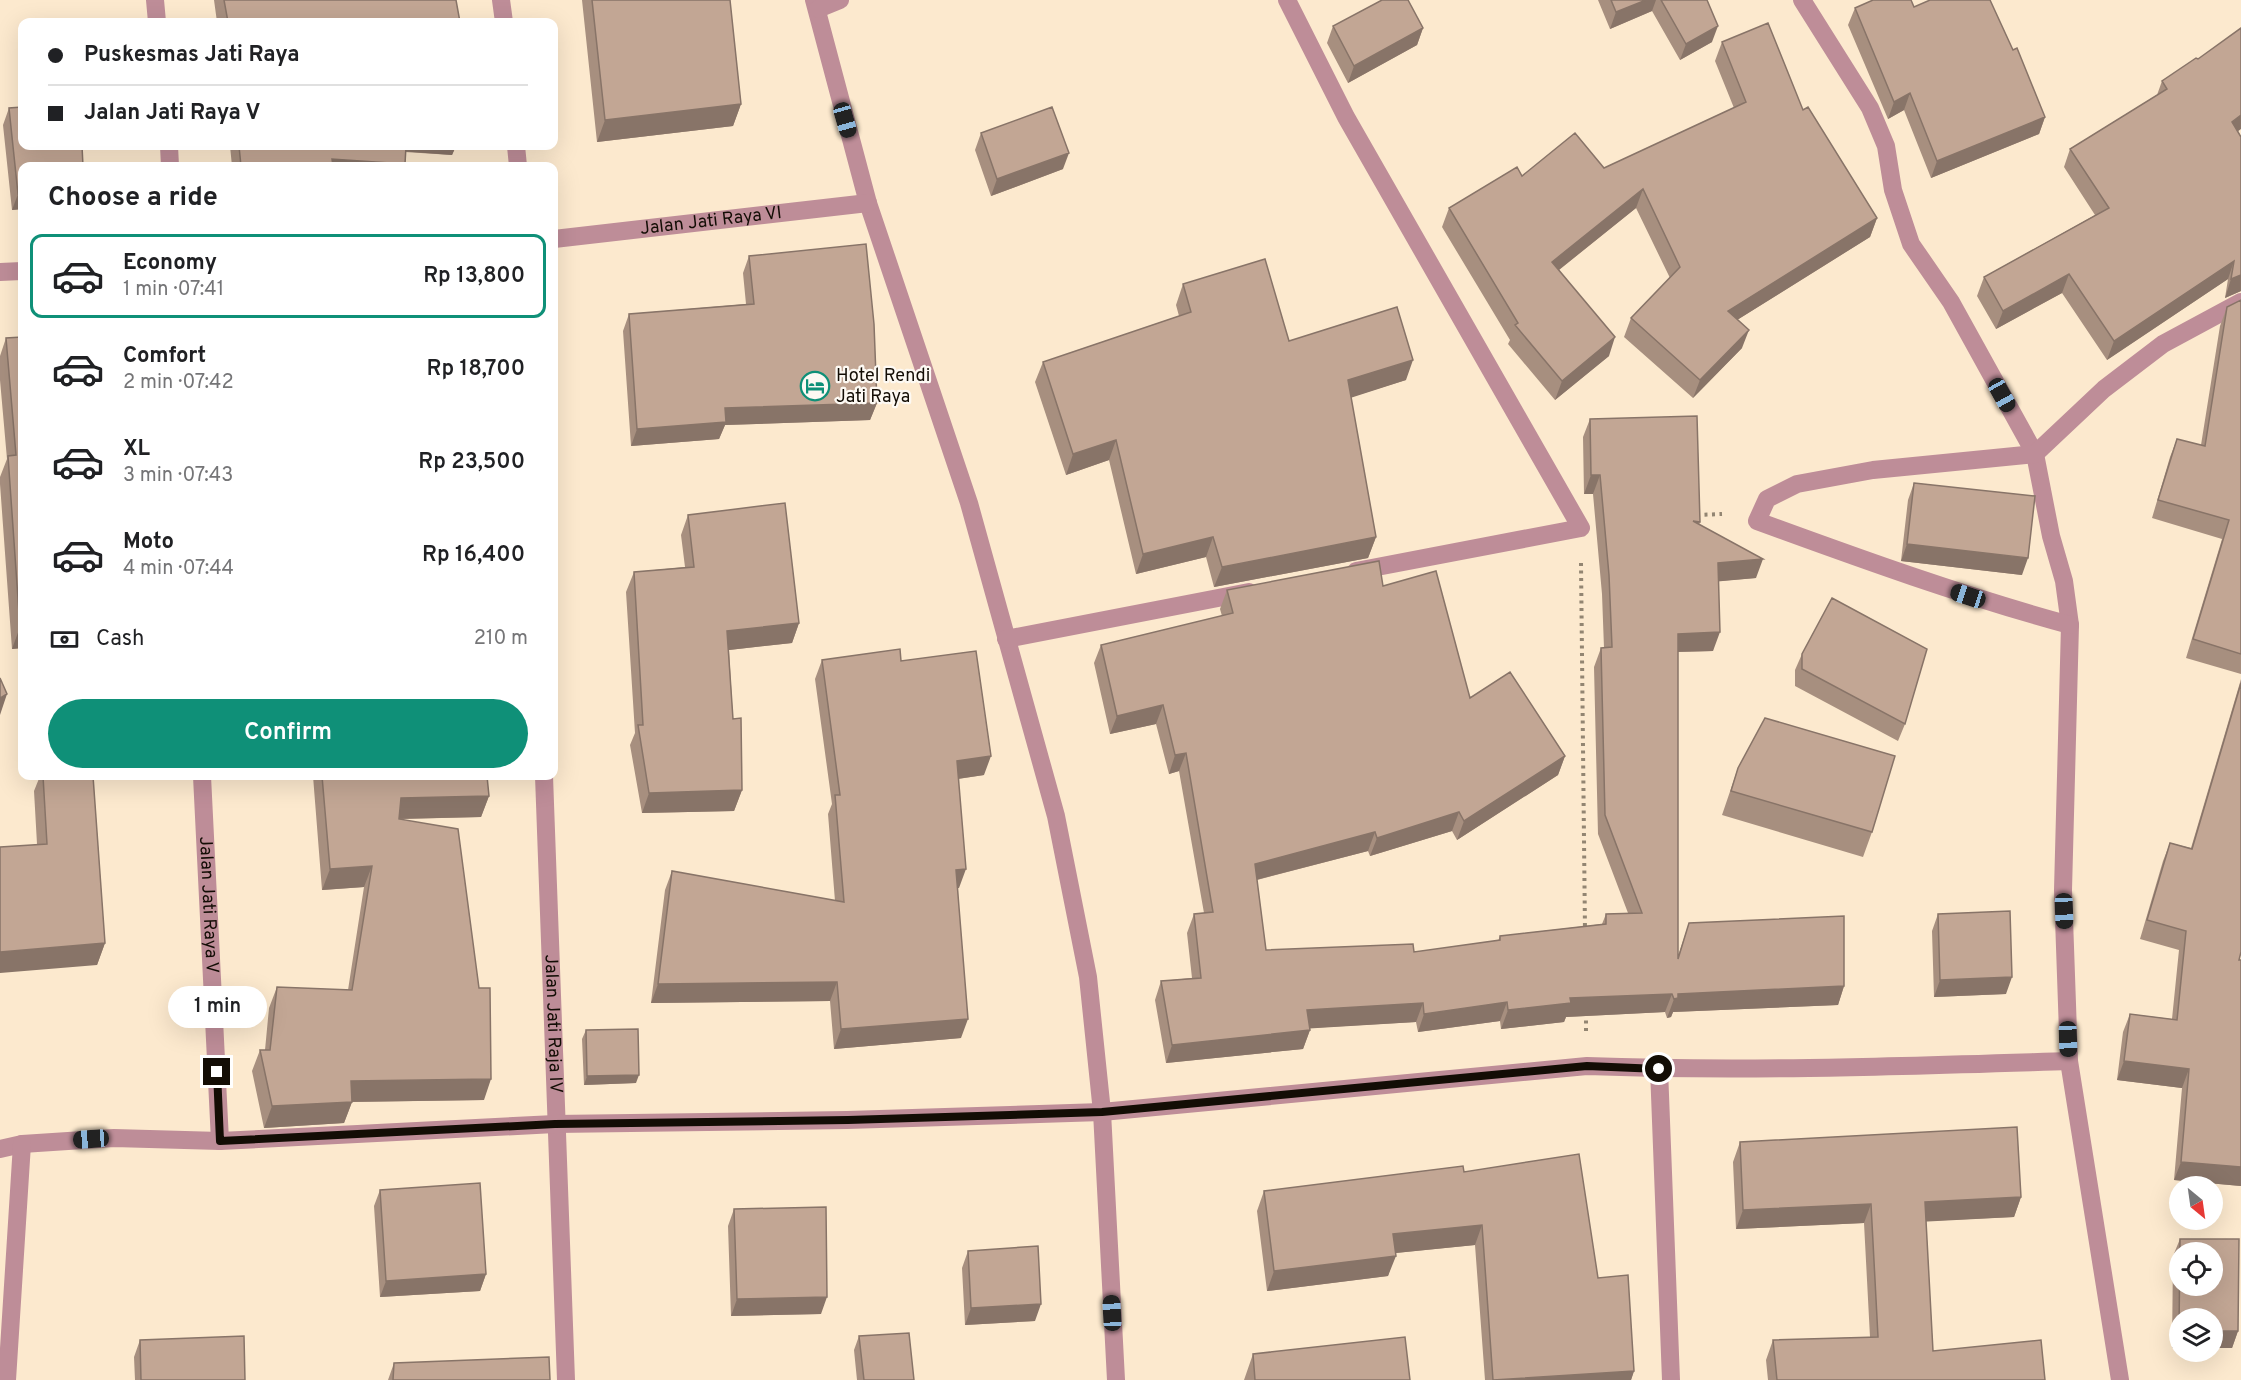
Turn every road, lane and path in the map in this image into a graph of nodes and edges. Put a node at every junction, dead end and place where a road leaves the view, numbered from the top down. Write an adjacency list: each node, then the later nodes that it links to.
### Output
1 (155, 0): 7 (street)
2 (501, 0): 8 (street)
3 (840, 0): 6 (street)
4 (1287, 0): 17 (street)
5 (1802, 0): 14 (street)
6 (816, 4): 9 (street)
7 (157, 18)
8 (503, 18)
9 (868, 203): 10 (street, Jalan Jati Raya VI); 21 (street)
10 (558, 239)
11 (18, 271): 12 (street)
12 (0, 272)
13 (2241, 302): 14 (street)
14 (2035, 454): 16 (street); 20 (street)
15 (1691, 516): 16 (path)
16 (1757, 521): 20 (street)
17 (1581, 528): 18 (street); 24 (path)
18 (1335, 575)
19 (1264, 589): 21 (street)
20 (2070, 625): 26 (street)
21 (1006, 639): 29 (street)
22 (202, 780): 31 (street, Jalan Jati Raya V)
23 (544, 780): 30 (street, Jalan Jati Raja IV)
24 (1585, 937)
25 (1586, 1008): 27 (path)
26 (2069, 1060): 28 (street); 38 (street)
27 (1587, 1066): 28 (street); 29 (street)
28 (1659, 1069): 37 (street)
29 (1102, 1112): 30 (street); 36 (street)
30 (555, 1124): 31 (street); 35 (street, Jalan Jati Raja IV)
31 (220, 1141): 32 (street)
32 (22, 1144): 33 (street); 34 (street)
33 (0, 1149)
34 (7, 1380)
35 (566, 1380)
36 (1116, 1380)
37 (1671, 1380)
38 (2120, 1380)

